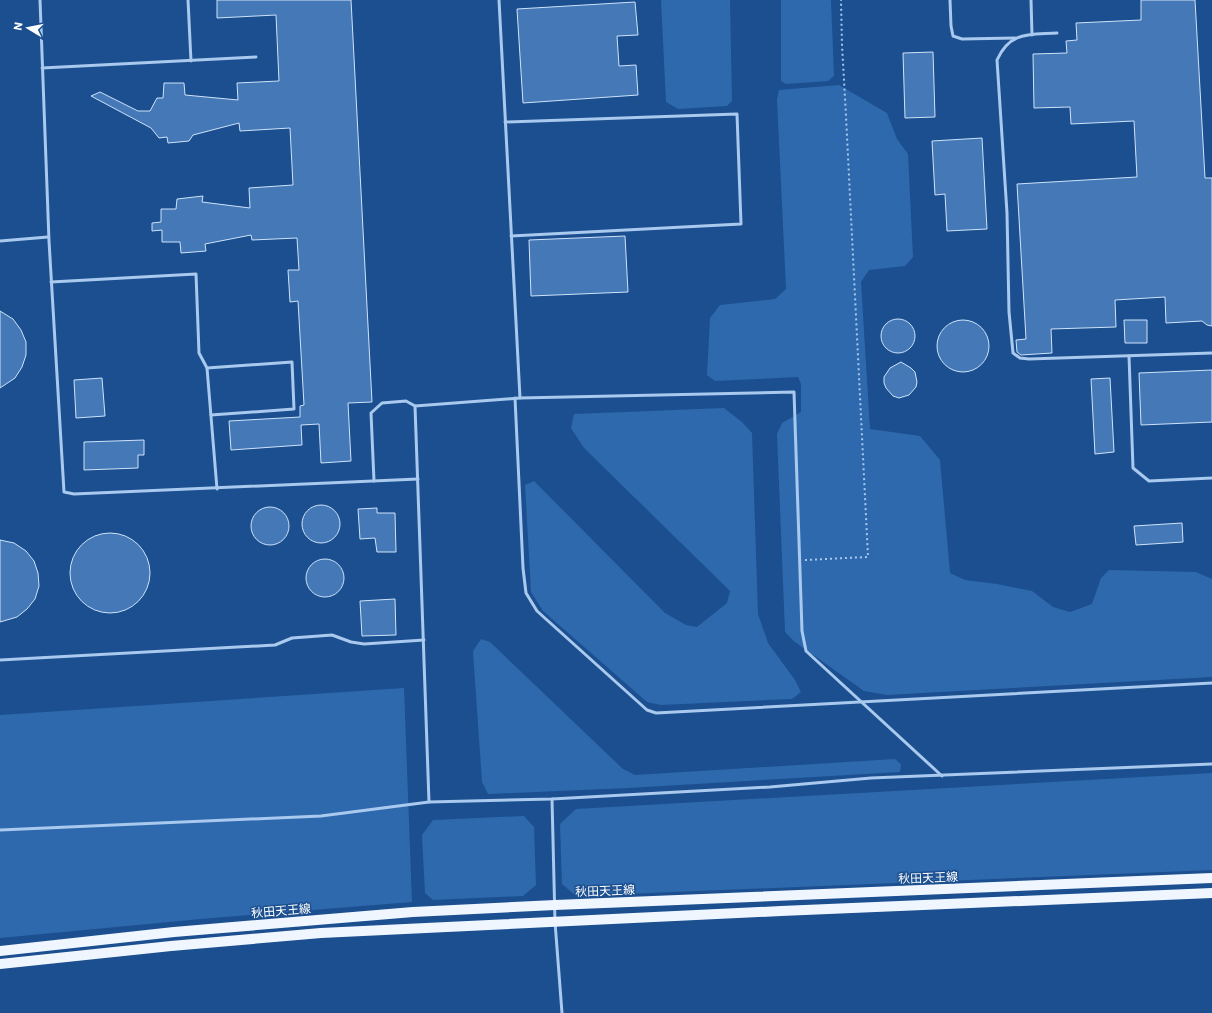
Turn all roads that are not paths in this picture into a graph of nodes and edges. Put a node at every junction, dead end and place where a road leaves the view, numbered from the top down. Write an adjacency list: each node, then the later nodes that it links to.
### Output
1 (40, 0): 11 (lane)
2 (188, 0): 10 (lane)
3 (499, 0): 12 (lane)
4 (950, 0): 8 (lane)
5 (1031, 0): 7 (lane)
6 (1056, 33): 7 (lane)
7 (1032, 35): 8 (lane)
8 (1015, 38): 18 (lane)
9 (256, 57): 10 (lane)
10 (191, 61): 11 (lane)
11 (42, 68): 14 (lane)
12 (505, 122): 13 (lane); 13 (lane)
13 (511, 236): 21 (lane)
14 (48, 237): 15 (lane); 16 (lane)
15 (0, 241)
16 (51, 282): 19 (lane); 27 (lane)
17 (1212, 352): 18 (lane)
18 (1129, 356): 24 (lane)
19 (207, 368): 23 (lane); 23 (lane)
20 (515, 398): 21 (lane); 22 (lane); 31 (lane)
21 (520, 398): 31 (lane)
22 (416, 406): 25 (lane); 26 (lane)
23 (211, 415): 27 (lane)
24 (1212, 478)
25 (418, 479): 26 (lane); 28 (lane)
26 (374, 481): 27 (lane)
27 (217, 489)
28 (424, 640): 29 (lane); 35 (lane)
29 (0, 660)
30 (1212, 683): 31 (lane)
31 (862, 702): 33 (lane)
32 (1212, 764): 33 (lane)
33 (942, 776): 34 (lane)
34 (552, 799): 35 (lane); 39 (lane)
35 (429, 802): 36 (lane)
36 (0, 830)
37 (1212, 878): 39 (main road, 秋田天王線)
38 (1212, 893): 40 (main road)
39 (555, 904): 40 (lane); 41 (main road, 秋田天王線)
40 (556, 922): 42 (main road); 43 (lane)
41 (0, 951)
42 (0, 964)
43 (562, 1013)

